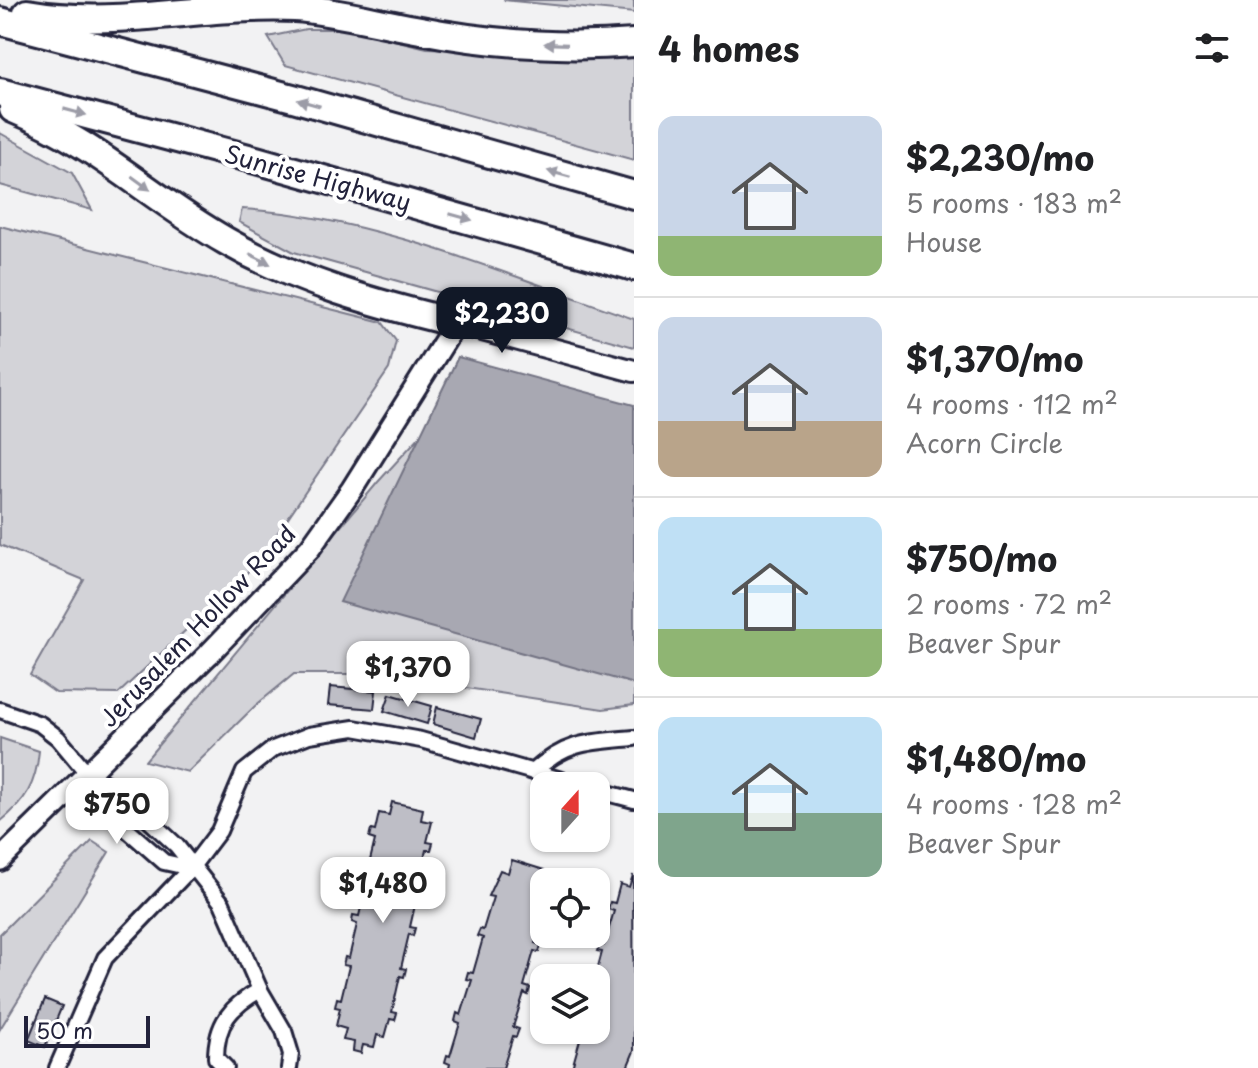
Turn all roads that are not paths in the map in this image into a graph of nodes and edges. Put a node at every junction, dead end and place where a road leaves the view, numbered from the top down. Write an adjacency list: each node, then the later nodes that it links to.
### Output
1 (0, 7): 3 (highway, one-way to 1)
2 (0, 21): 6 (highway, one-way to 2)
3 (634, 43)
4 (0, 92): 7 (highway, Sunrise Highway, one-way to 7)
5 (0, 104): 8 (highway, one-way to 8)
6 (634, 195)
7 (634, 267)
8 (456, 323): 9 (street); 13 (street, Jerusalem Hollow Road)
9 (634, 371)
10 (0, 710): 13 (street)
11 (634, 738): 12 (street)
12 (533, 772): 19 (street)
13 (88, 774): 16 (street); 17 (street); 18 (street, Jerusalem Hollow Road)
14 (610, 794): 15 (street)
15 (634, 800)
16 (136, 808): 17 (street); 19 (street)
17 (122, 825): 19 (street)
18 (0, 860)
19 (191, 868): 20 (street); 21 (street)
20 (260, 990): 22 (street); 23 (street)
21 (57, 1068)
22 (226, 1068)
23 (289, 1068)

